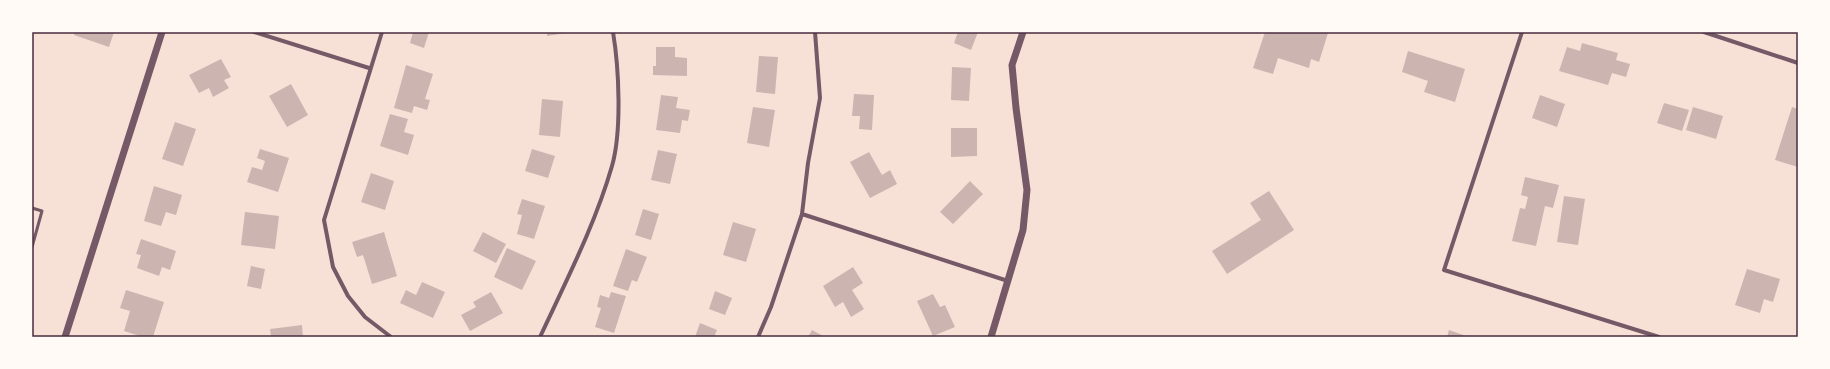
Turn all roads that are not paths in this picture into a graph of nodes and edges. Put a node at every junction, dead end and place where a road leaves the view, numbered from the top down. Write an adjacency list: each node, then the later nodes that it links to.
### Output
1 (162, 32): 15 (street)
2 (254, 32): 10 (street)
3 (382, 32): 10 (street)
4 (613, 32): 17 (street)
5 (815, 32): 12 (street)
6 (1023, 32): 14 (street)
7 (1522, 32): 20 (street)
8 (1704, 32): 9 (street)
9 (1798, 63)
10 (369, 68): 16 (street)
11 (32, 208): 13 (lane)
12 (802, 214): 14 (street); 18 (street)
13 (32, 247)
14 (1008, 281): 19 (street)
15 (65, 337)
16 (391, 337)
17 (540, 337)
18 (758, 337)
19 (991, 337)
20 (1659, 337)

